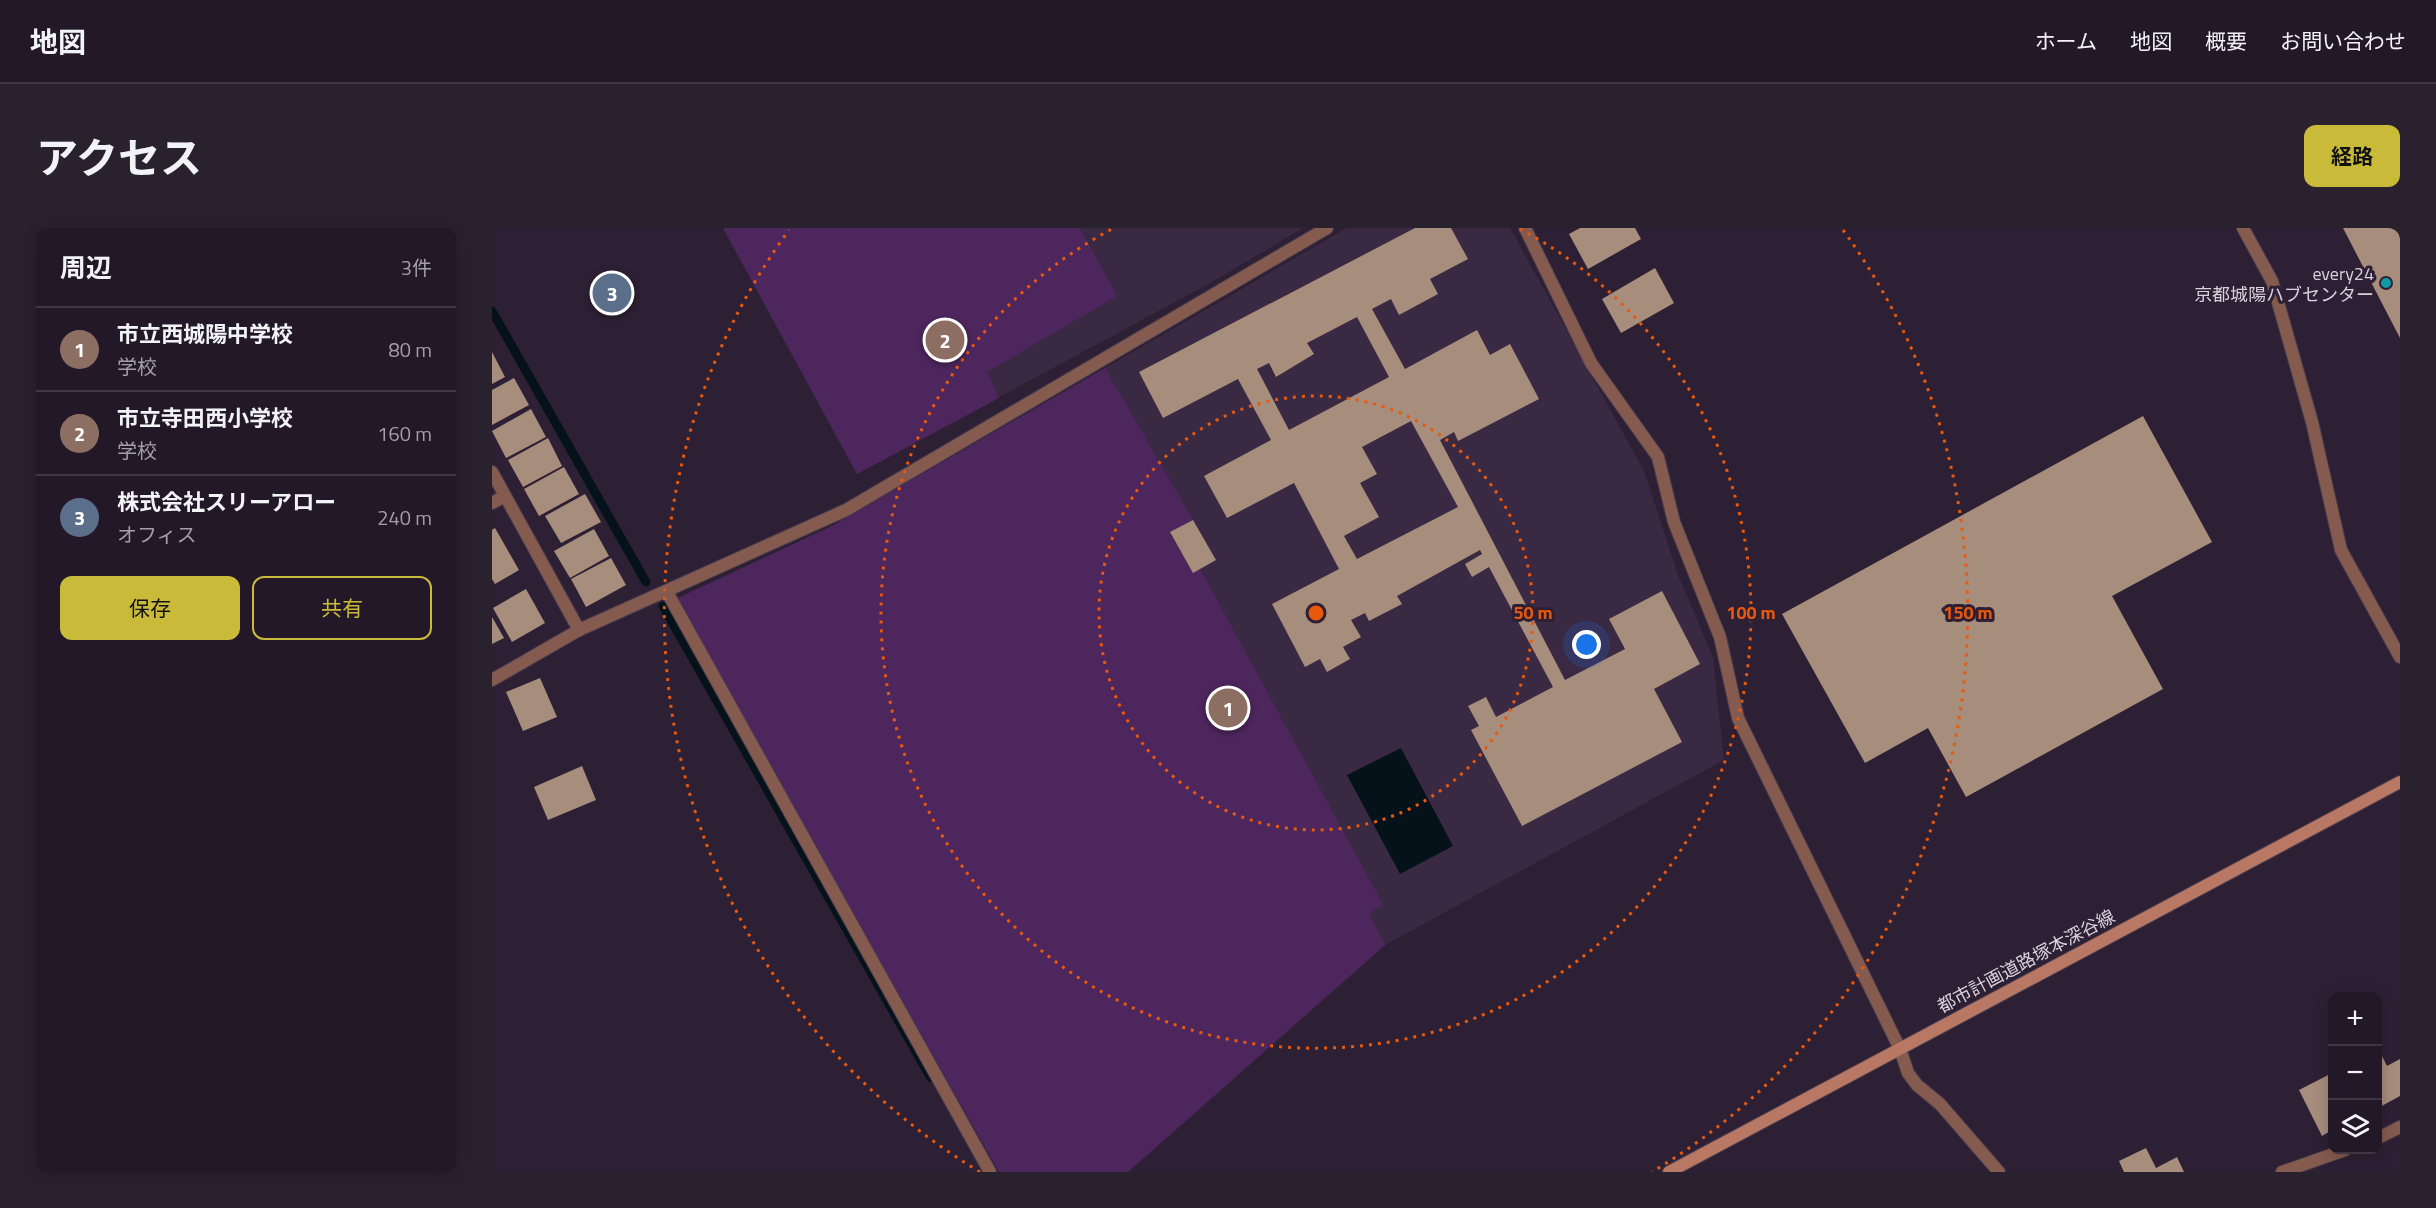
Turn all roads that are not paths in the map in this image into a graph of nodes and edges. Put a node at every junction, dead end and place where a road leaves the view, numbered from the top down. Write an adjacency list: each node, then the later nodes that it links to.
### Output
1 (1326, 228): 7 (street)
2 (1525, 228): 12 (street)
3 (2243, 228): 9 (street)
4 (492, 471): 5 (street)
5 (505, 496): 6 (street); 8 (street)
6 (492, 503)
7 (667, 592): 8 (street); 16 (street)
8 (579, 630): 10 (street)
9 (2400, 657)
10 (492, 680)
11 (2400, 782): 12 (street, 都市計画道路塚本深谷線)
12 (1900, 1049): 17 (street, 都市計画道路塚本深谷線); 18 (street)
13 (2400, 1127): 14 (street)
14 (2382, 1136)
15 (2331, 1154): 19 (street)
16 (990, 1172)
17 (1669, 1172)
18 (1999, 1172)
19 (2282, 1172)

